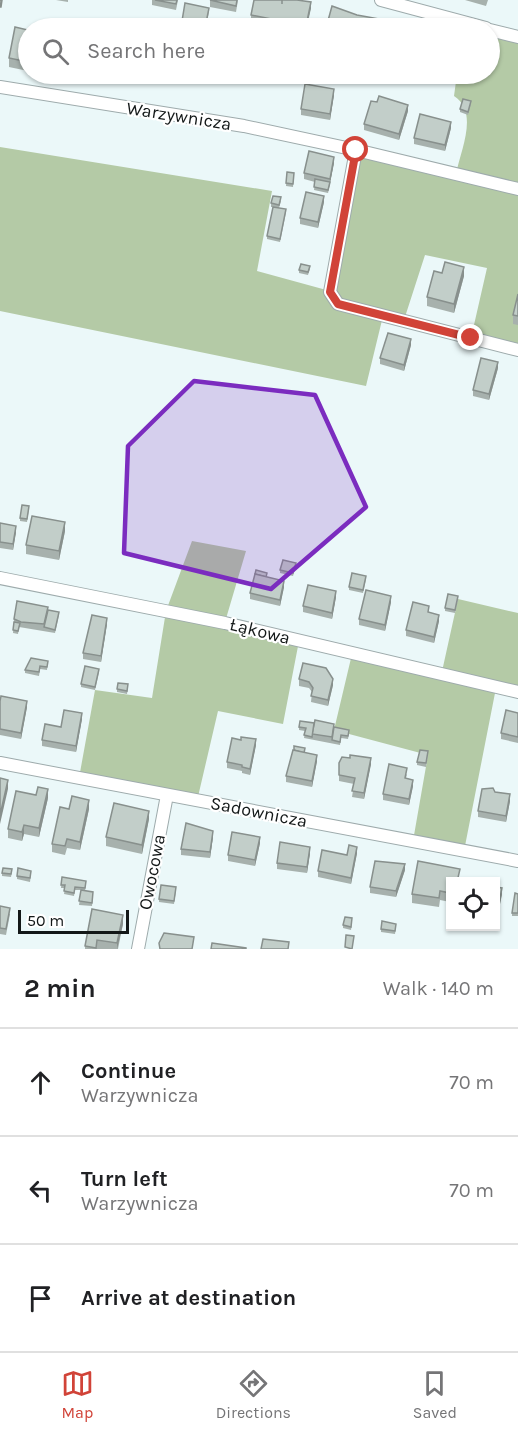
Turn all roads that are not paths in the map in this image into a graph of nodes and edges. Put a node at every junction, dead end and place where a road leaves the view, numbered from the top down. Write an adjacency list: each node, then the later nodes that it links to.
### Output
1 (381, 0): 2 (street)
2 (447, 18)
3 (500, 32): 4 (street)
4 (518, 37)
5 (0, 87): 6 (street, Warzywnicza)
6 (356, 150): 7 (street, Warzywnicza); 8 (street)
7 (518, 189)
8 (518, 350)
9 (0, 578): 10 (street, Łąkowa)
10 (518, 692)
11 (0, 763): 12 (street, Sadownicza)
12 (167, 795): 13 (street, Sadownicza); 14 (street, Owocowa)
13 (518, 861)
14 (138, 949)

